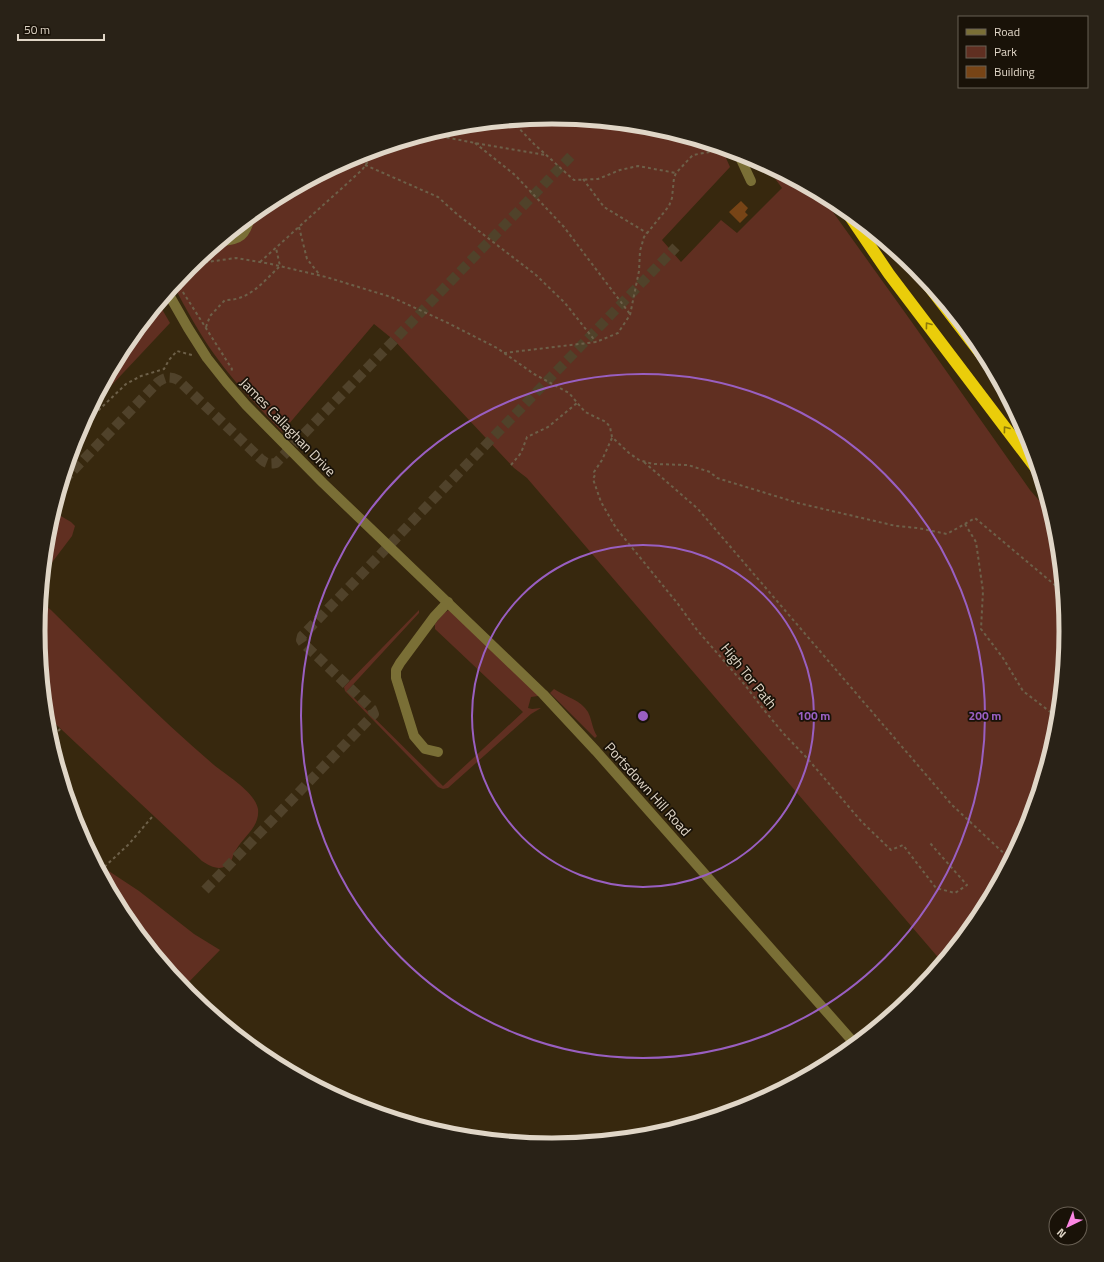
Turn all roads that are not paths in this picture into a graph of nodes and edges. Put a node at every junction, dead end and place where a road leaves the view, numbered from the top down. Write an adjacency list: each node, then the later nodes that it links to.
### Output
1 (742, 162): 2 (street)
2 (752, 181)
3 (248, 225): 5 (street)
4 (856, 225): 7 (highway, one-way to 4)
5 (231, 239)
6 (171, 298): 8 (street, James Callaghan Drive)
7 (1028, 458)
8 (408, 564): 9 (street, Portsdown Hill Road)
9 (448, 602): 10 (street); 11 (street, Portsdown Hill Road)
10 (438, 752)
11 (851, 1040)

